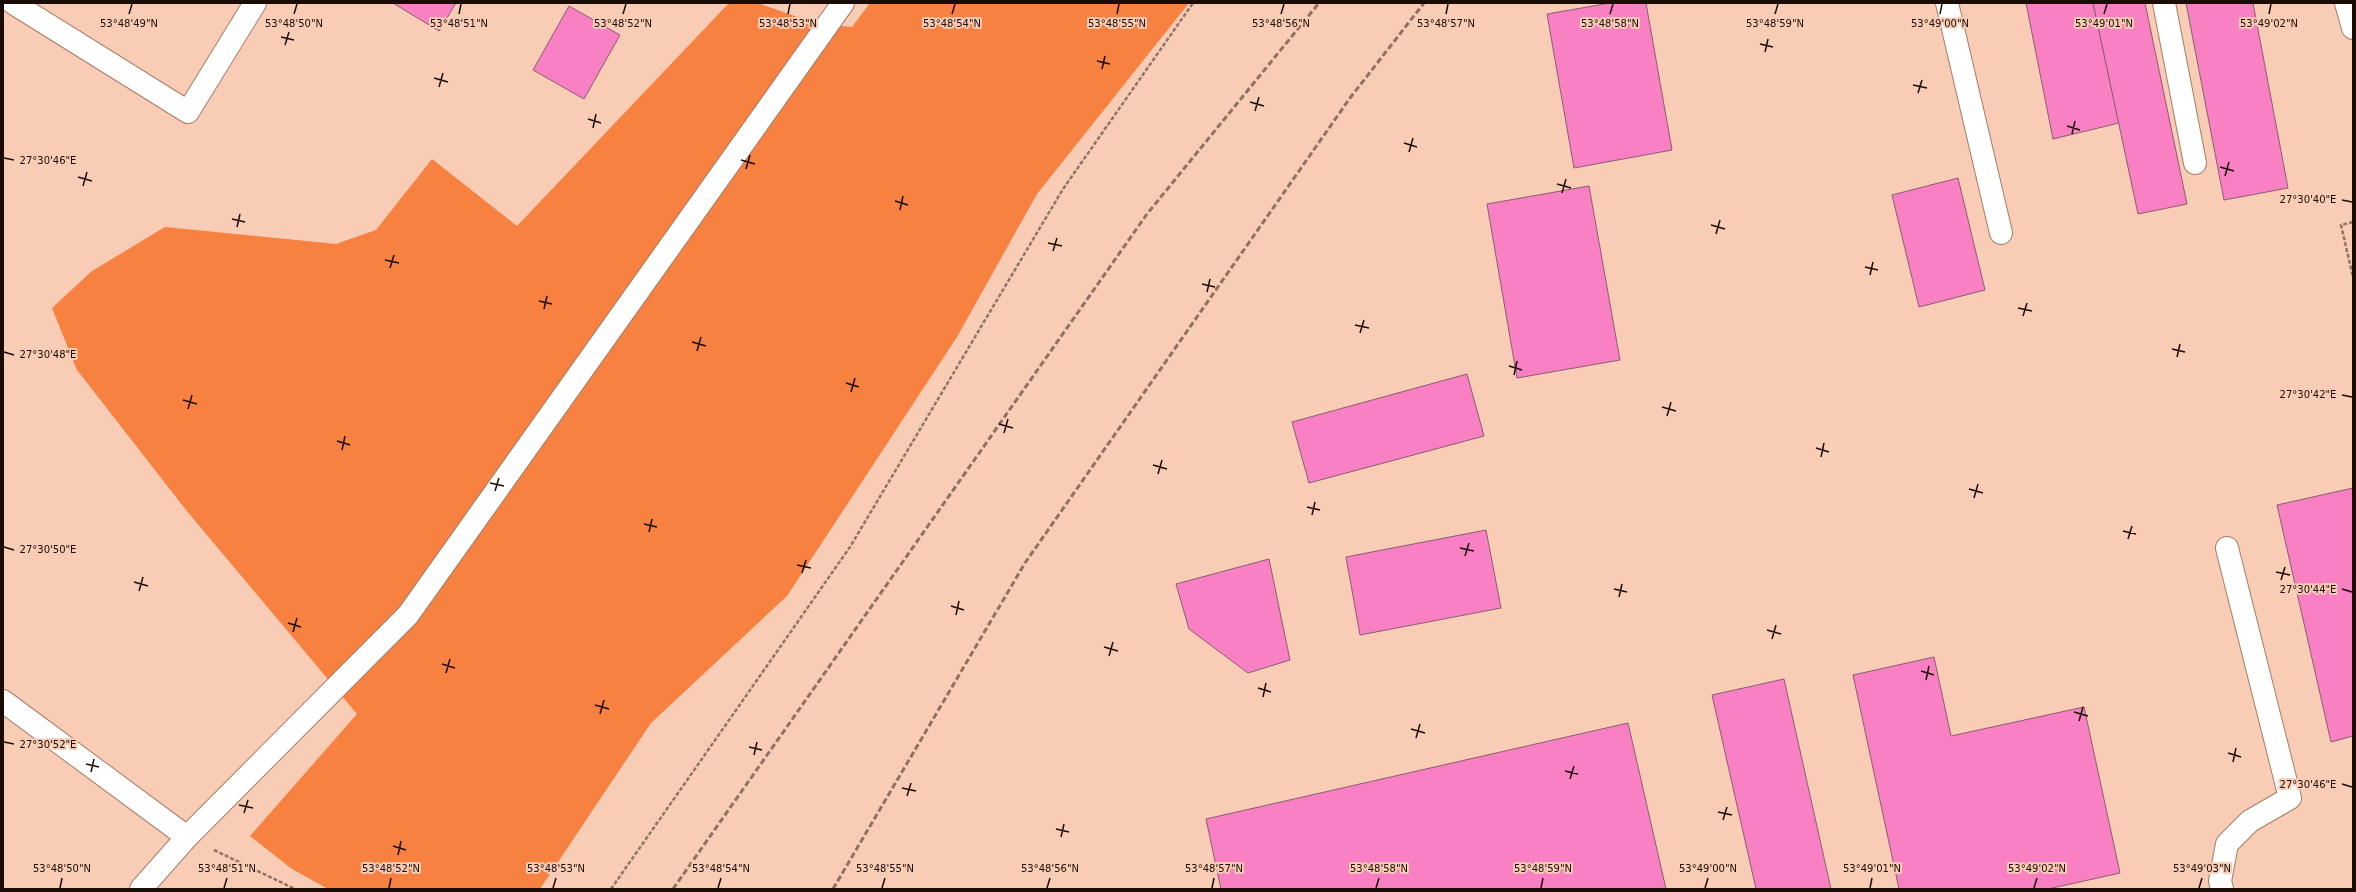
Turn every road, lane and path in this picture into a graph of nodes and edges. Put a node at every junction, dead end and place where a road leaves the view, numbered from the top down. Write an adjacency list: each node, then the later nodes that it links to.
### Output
1 (13, 3): 2 (street)
2 (255, 3)
3 (843, 3): 15 (street)
4 (1193, 3): 18 (path)
5 (1947, 3): 11 (street)
6 (2164, 3): 9 (street)
7 (2346, 3): 8 (street)
8 (2353, 28)
9 (2195, 163)
10 (2353, 222): 12 (path)
11 (2001, 233)
12 (2353, 277)
13 (2227, 548): 19 (street)
14 (3, 701): 15 (street)
15 (187, 837): 16 (street); 17 (path)
16 (141, 889)
17 (295, 889)
18 (612, 889)
19 (2222, 889)

